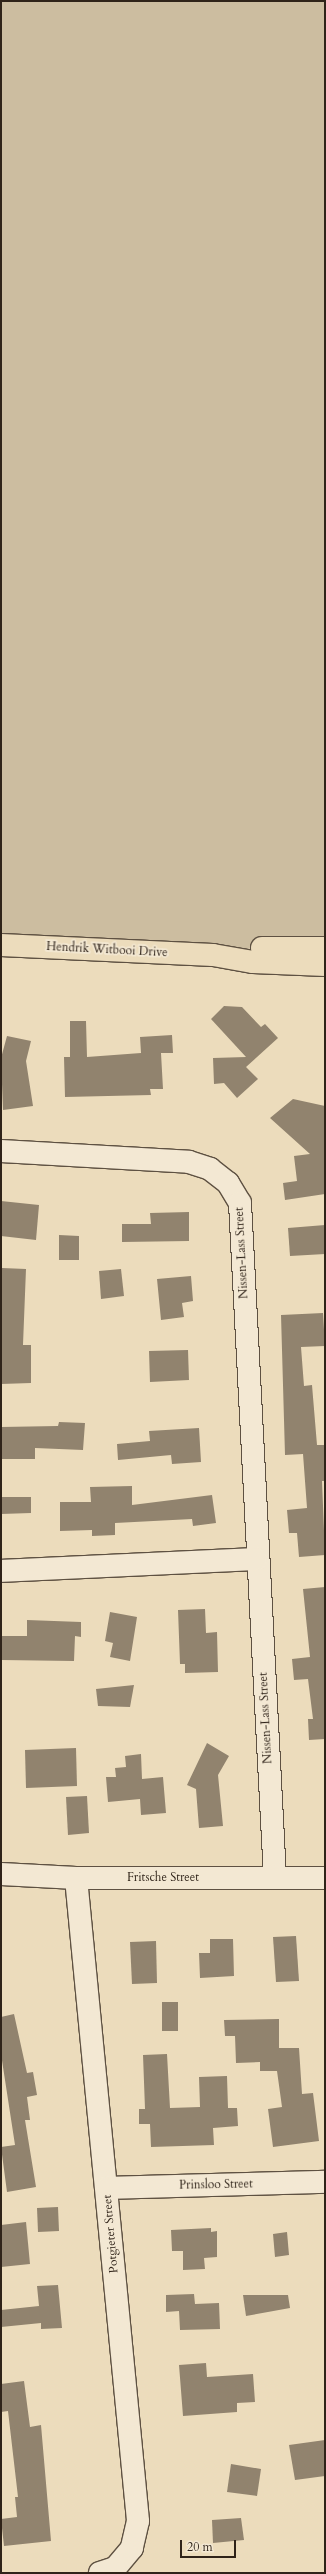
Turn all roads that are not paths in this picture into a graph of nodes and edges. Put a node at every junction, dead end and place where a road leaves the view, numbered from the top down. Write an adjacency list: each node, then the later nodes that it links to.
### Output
1 (1, 945): 3 (main road, Hendrik Witbooi Drive)
2 (325, 948): 3 (main road, Hendrik Witbooi Drive)
3 (213, 955): 4 (main road, Hendrik Witbooi Drive)
4 (325, 965)
5 (1, 1151): 6 (street, Nissen-Lass Street)
6 (256, 1559): 7 (street); 10 (street, Nissen-Lass Street)
7 (1, 1571)
8 (1, 1874): 9 (street, Fritsche Street)
9 (76, 1878): 10 (street, Fritsche Street); 13 (street, Potgieter Street)
10 (275, 1878): 11 (street, Fritsche Street)
11 (325, 1878)
12 (325, 2182): 13 (street, Prinsloo Street)
13 (107, 2188): 14 (street, Potgieter Street)
14 (100, 2573)

